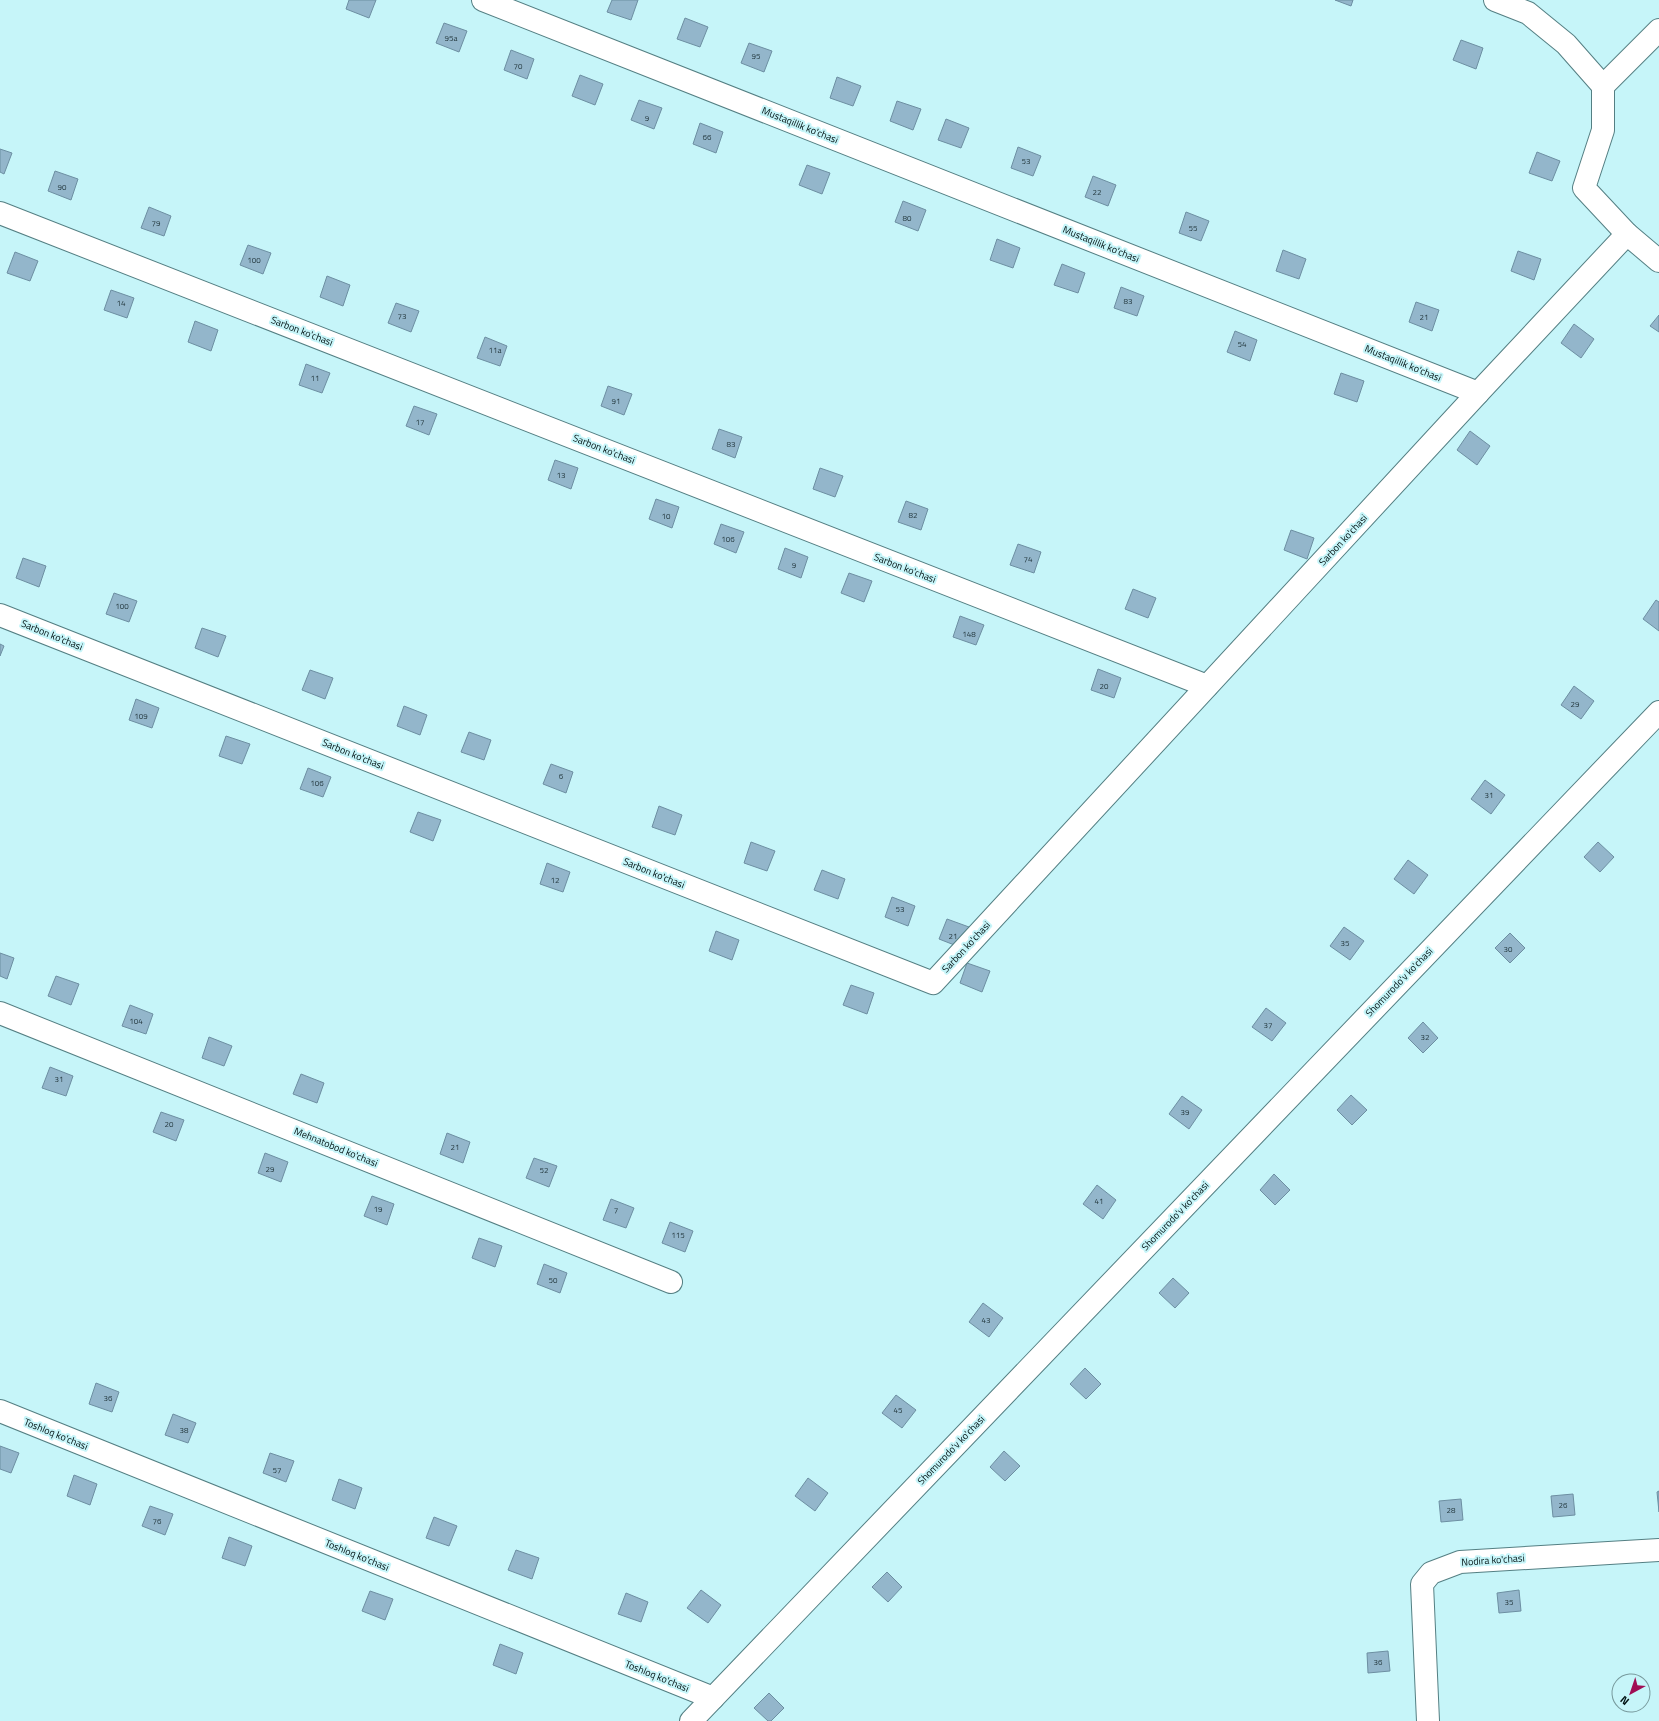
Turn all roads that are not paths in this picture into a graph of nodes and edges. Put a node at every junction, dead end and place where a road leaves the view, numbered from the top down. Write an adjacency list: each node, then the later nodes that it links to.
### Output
1 (483, 0): 8 (street, Mustaqillik ko'chasi)
2 (1495, 0): 4 (street)
3 (1659, 30): 4 (street)
4 (1603, 86): 6 (street)
5 (0, 213): 10 (street, Sarbon ko'chasi)
6 (1627, 234): 7 (street); 8 (street)
7 (1659, 261)
8 (1478, 393): 10 (street, Sarbon ko'chasi)
9 (0, 614): 10 (street, Sarbon ko'chasi)
10 (1207, 686)
11 (1659, 712): 16 (street, Shomurodo'v ko'chasi)
12 (0, 1013): 13 (street, Mehnatobod ko'chasi)
13 (671, 1282)
14 (0, 1412): 16 (street, Toshloq ko'chasi)
15 (1659, 1550): 18 (street, Nodira ko'chasi)
16 (714, 1698): 17 (street, Shomurodo'v ko'chasi)
17 (691, 1721)
18 (1428, 1721)

